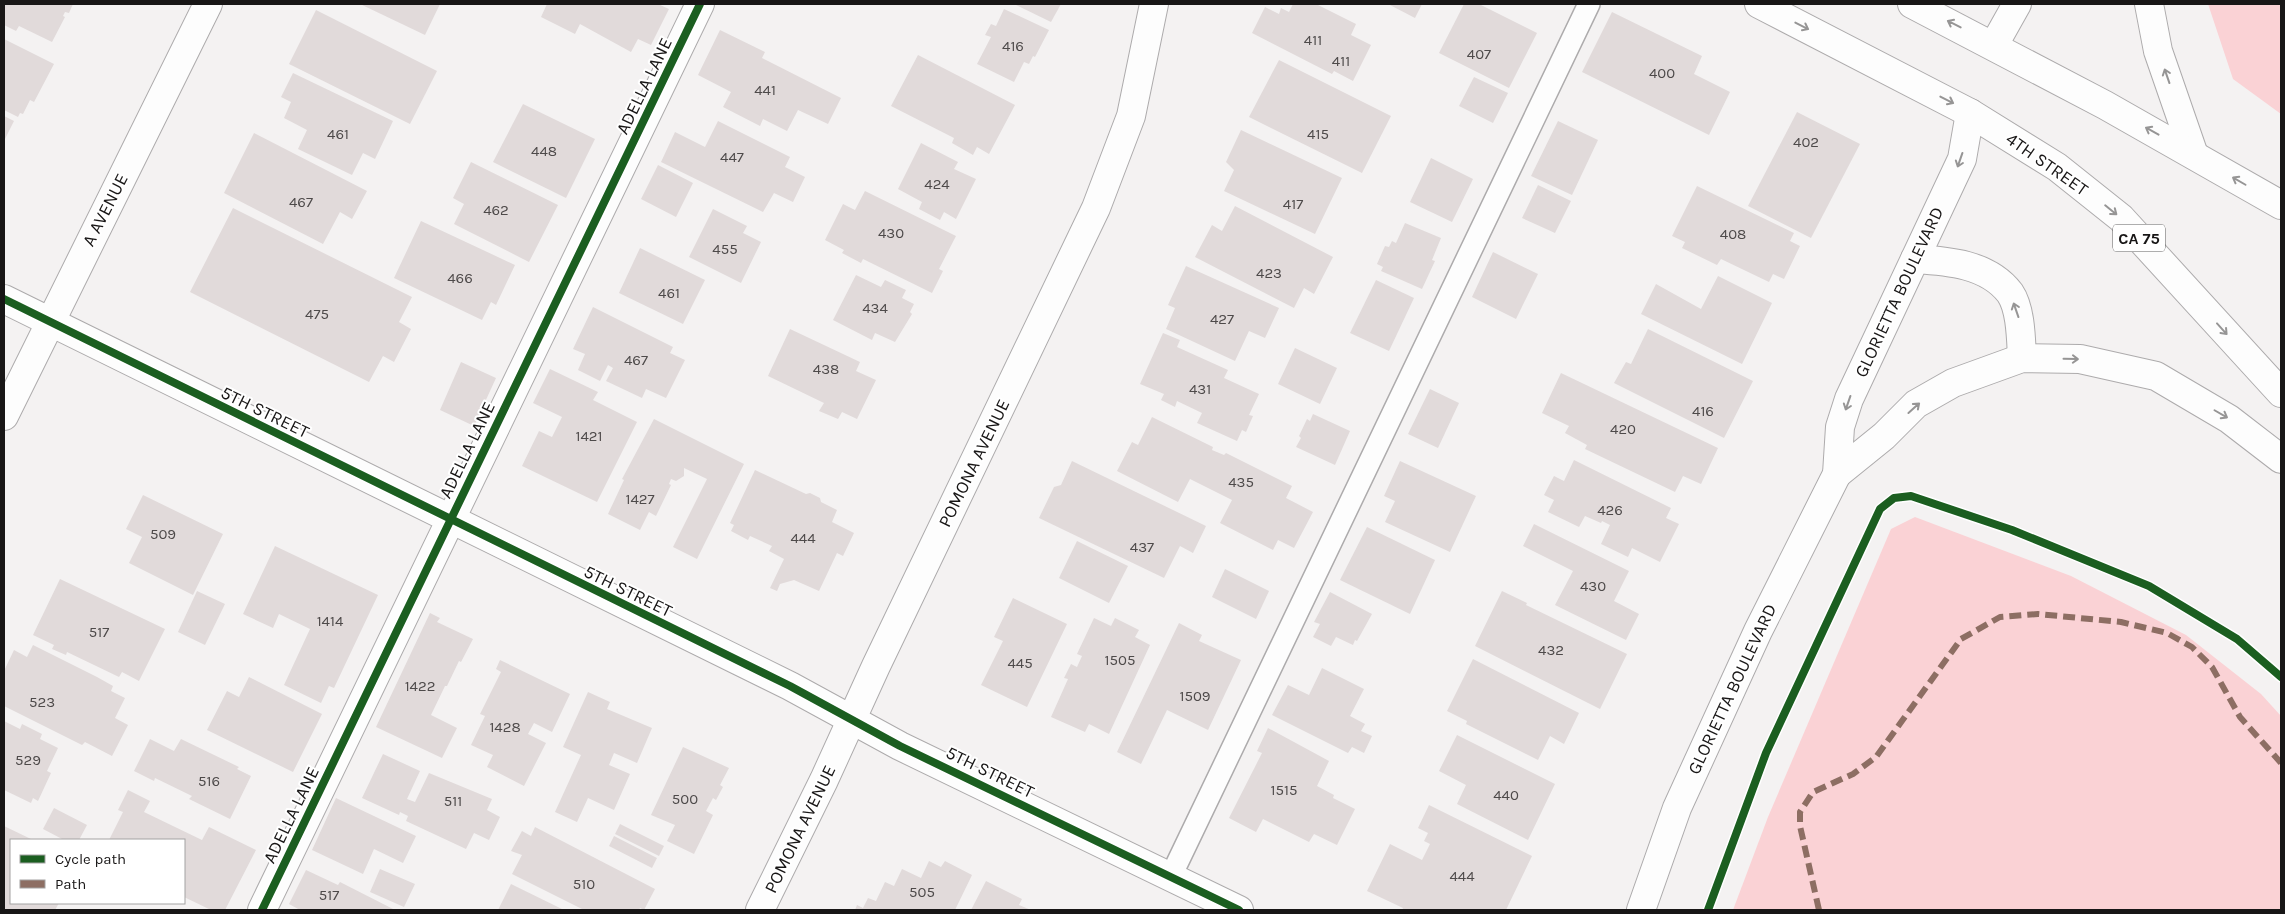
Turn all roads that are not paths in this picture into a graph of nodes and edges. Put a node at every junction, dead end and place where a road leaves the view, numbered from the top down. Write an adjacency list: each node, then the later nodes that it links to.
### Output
1 (208, 4): 15 (main road, A AVENUE)
2 (700, 4): 21 (main road, ADELLA LANE)
3 (1154, 4): 22 (main road, POMONA AVENUE)
4 (1589, 4): 23 (lane)
5 (1759, 4): 10 (main road, 4TH STREET / CA 75, one-way to 10)
6 (1912, 4): 9 (main road, one-way to 6)
7 (2017, 4): 9 (main road)
8 (2150, 4): 11 (main road, one-way to 8)
9 (1994, 46): 11 (main road, one-way to 9)
10 (1970, 113): 13 (main road, GLORIETTA BOULEVARD, one-way to 13); 17 (main road, 4TH STREET / CA 75, one-way to 17)
11 (2194, 155): 12 (main road, one-way to 11)
12 (2281, 205)
13 (1915, 259): 16 (main road, one-way to 13); 20 (main road, GLORIETTA BOULEVARD, one-way to 20)
14 (4, 299): 15 (main road, 5TH STREET)
15 (51, 322): 18 (main road, A AVENUE); 21 (main road, 5TH STREET)
16 (2022, 358): 19 (main road, GLORIETTA BOULEVARD, one-way to 19); 20 (main road, GLORIETTA BOULEVARD, one-way to 16)
17 (2281, 393)
18 (4, 416)
19 (2281, 458)
20 (1837, 474): 27 (main road, GLORIETTA BOULEVARD)
21 (449, 520): 22 (main road, 5TH STREET); 24 (main road, ADELLA LANE)
22 (852, 719): 23 (main road, 5TH STREET); 25 (main road, POMONA AVENUE)
23 (1171, 876): 26 (main road, 5TH STREET)
24 (262, 910)
25 (760, 910)
26 (1239, 910)
27 (1641, 910)

